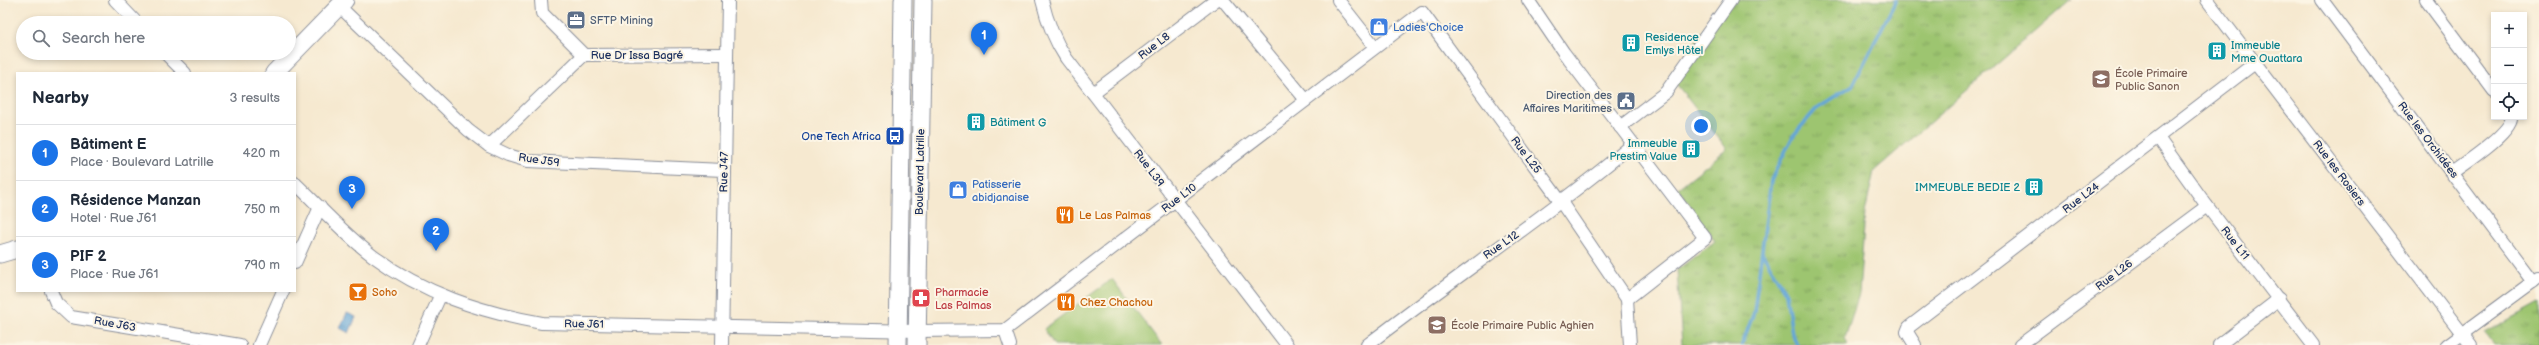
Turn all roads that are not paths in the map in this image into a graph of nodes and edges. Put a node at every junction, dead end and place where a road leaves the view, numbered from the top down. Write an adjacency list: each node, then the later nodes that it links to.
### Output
1 (115, 0): 17 (street)
2 (541, 0): 21 (street)
3 (728, 0): 20 (street, Rue J47)
4 (903, 0): 54 (main road, Boulevard Latrille)
5 (923, 0): 55 (main road, Boulevard Latrille)
6 (1042, 0): 28 (street, Rue L39)
7 (1216, 0): 28 (street, Rue L8)
8 (1223, 0): 29 (street)
9 (1338, 0): 18 (street)
10 (1528, 0): 31 (street)
11 (1731, 0): 31 (street)
12 (2207, 0): 24 (street, Rue les Rosiers)
13 (2322, 0): 36 (street, Rue les Orchidées)
14 (2426, 0): 27 (street)
15 (342, 3): 19 (main road); 34 (street, Rue J59)
16 (1422, 12): 18 (street, Rue L10); 39 (street, Rue L25)
17 (130, 16)
18 (1375, 48): 29 (street, Rue L10)
19 (296, 50)
20 (726, 54): 21 (street, Rue Dr Issa Bagré); 35 (street, Rue J47)
21 (584, 55): 34 (street, Rue Dr Issa Bagré)
22 (173, 60): 25 (street)
23 (287, 60): 26 (main road)
24 (2255, 63): 32 (street, Rue L24); 53 (street, Rue les Rosiers)
25 (184, 72)
26 (275, 72)
27 (2491, 87)
28 (1093, 93): 38 (street, Rue L39)
29 (1306, 100): 38 (street, Rue L10)
30 (2511, 120): 36 (street)
31 (1620, 127): 33 (street)
32 (2159, 139): 40 (street, Rue L11); 64 (street, Rue L24)
33 (1633, 144): 39 (street, Rue L12); 49 (street)
34 (489, 146): 35 (street, Rue J59)
35 (723, 170): 51 (street, Rue J47)
36 (2453, 172): 45 (street, Rue les Orchidées)
37 (296, 183): 41 (street, Rue J61)
38 (1174, 201): 52 (street, Rue L10); 61 (street, Rue L39)
39 (1561, 202): 49 (street, Rue L25); 62 (street, Rue L12)
40 (2207, 206): 50 (street, Rue L11); 65 (street, Rue L26)
41 (320, 207): 44 (street); 48 (street, Rue J61)
42 (16, 249): 43 (main road)
43 (0, 254)
44 (296, 261)
45 (2536, 280): 53 (street)
46 (52, 292): 56 (street, Rue J63)
47 (283, 292): 57 (street)
48 (440, 296): 51 (street, Rue J61); 58 (street)
49 (1627, 299): 63 (street)
50 (2279, 299): 66 (street); 67 (street, Rue L11)
51 (722, 327): 54 (street, Rue J61); 59 (street, Rue J47)
52 (1005, 330): 55 (street); 60 (street)
53 (2463, 333): 68 (street); 69 (street, Rue les Rosiers)
54 (898, 338): 55 (street, Rue J61)
55 (917, 338)
56 (240, 345)
57 (259, 345)
58 (418, 345)
59 (722, 345)
60 (1010, 345)
61 (1287, 345)
62 (1367, 345)
63 (1630, 345)
64 (1915, 345)
65 (2020, 345)
66 (2219, 345)
67 (2313, 345)
68 (2447, 345)
69 (2471, 345)

